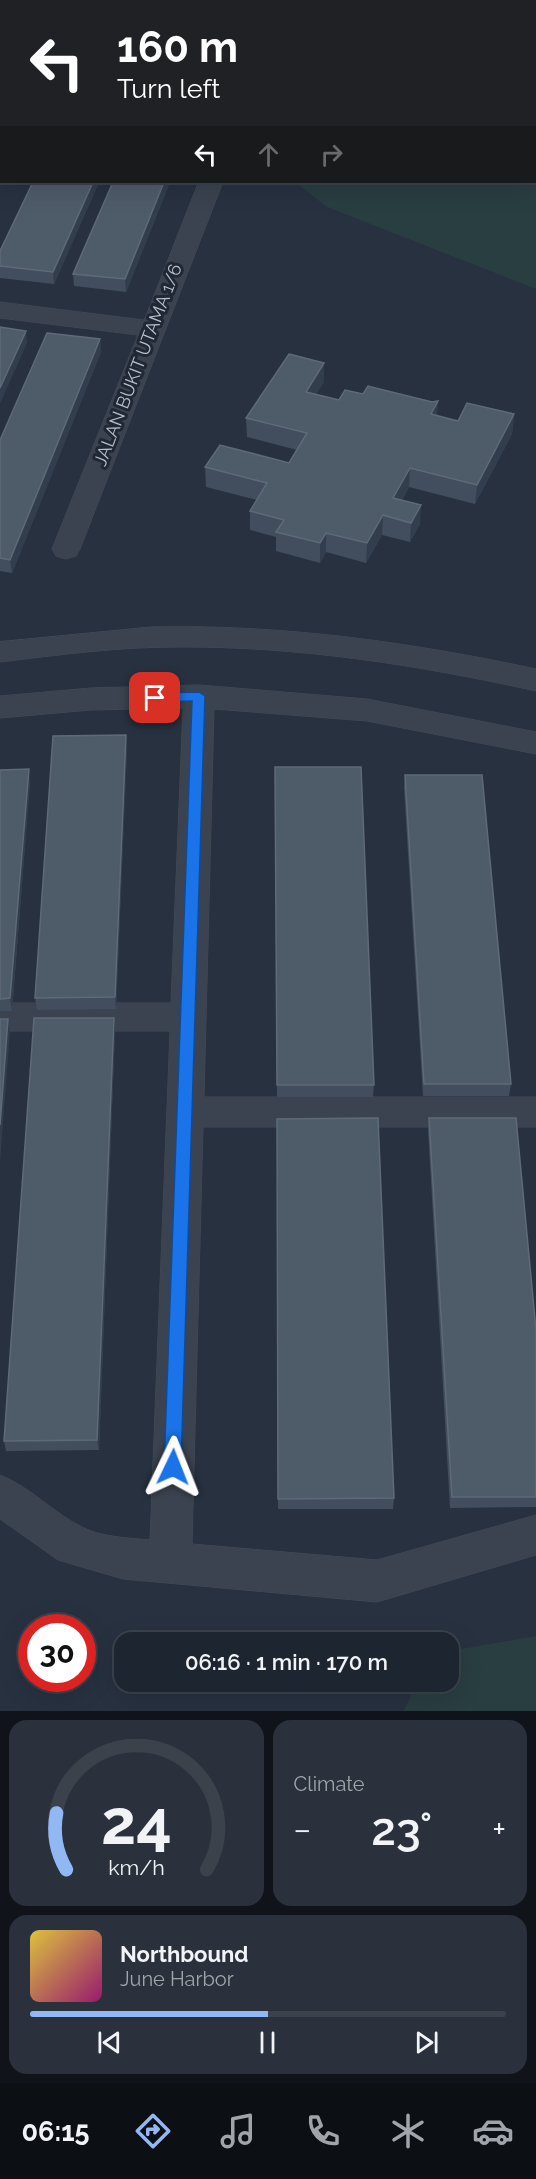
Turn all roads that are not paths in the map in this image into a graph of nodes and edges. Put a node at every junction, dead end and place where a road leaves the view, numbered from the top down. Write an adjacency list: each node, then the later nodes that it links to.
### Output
1 (211, 183): 3 (street, JALAN BUKIT UTAMA 1/6)
2 (0, 310): 3 (street)
3 (153, 328): 4 (street, JALAN BUKIT UTAMA 1/6)
4 (66, 549)
5 (0, 652): 6 (street)
6 (536, 680)
7 (199, 696): 8 (street); 9 (street); 11 (street)
8 (0, 707)
9 (536, 743)
10 (0, 1017): 11 (street)
11 (188, 1017): 12 (street)
12 (184, 1112): 13 (street); 16 (street)
13 (536, 1112)
14 (0, 1495): 16 (street)
15 (536, 1535): 16 (street)
16 (170, 1562)

